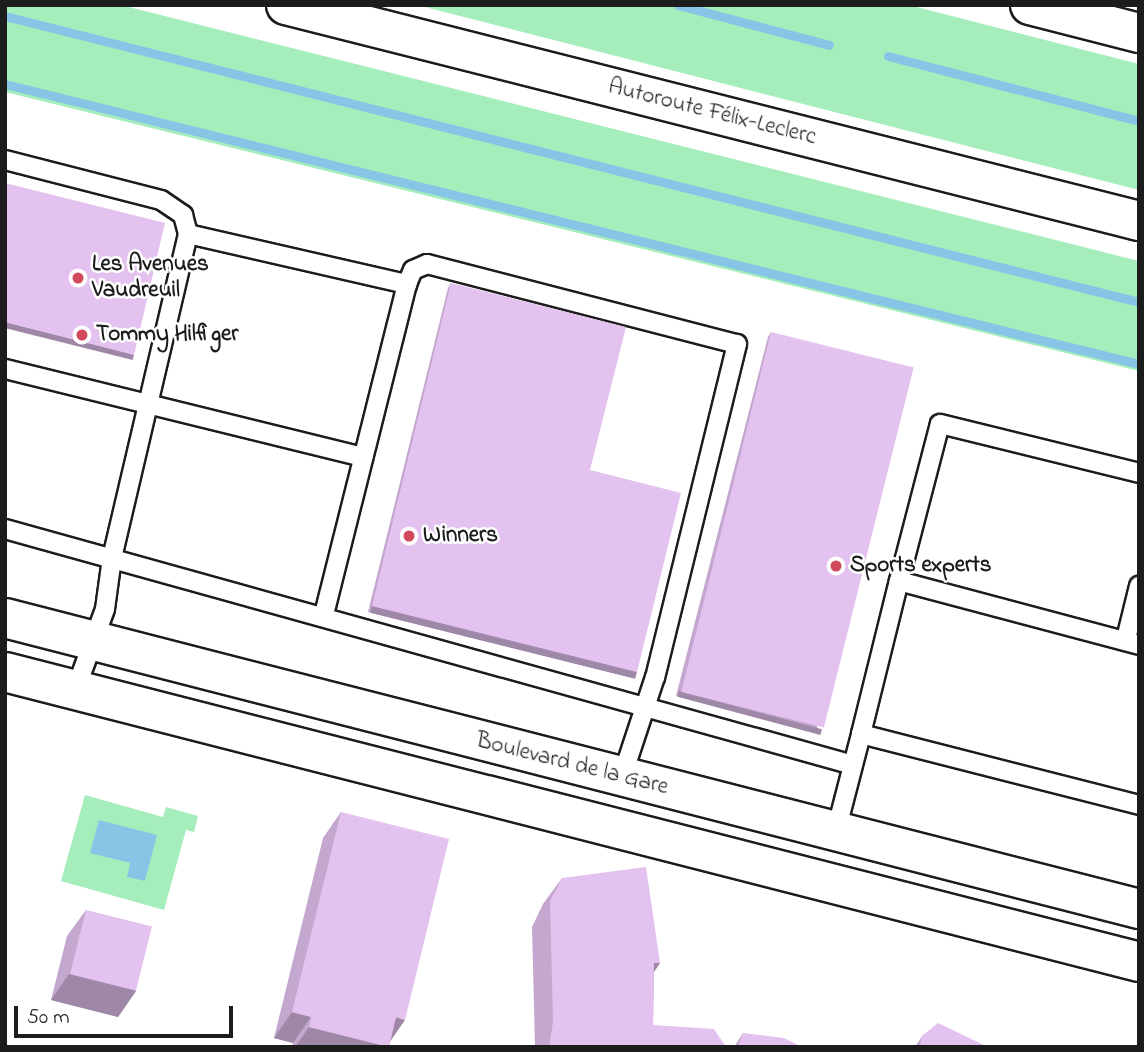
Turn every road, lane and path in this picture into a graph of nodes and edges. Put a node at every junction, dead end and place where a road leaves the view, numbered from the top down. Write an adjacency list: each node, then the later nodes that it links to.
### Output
1 (286, 5): 5 (main road, Autoroute Félix-Leclerc)
2 (1030, 5): 3 (main road)
3 (1139, 33)
4 (5, 160): 6 (lane)
5 (1139, 221)
6 (188, 234): 7 (lane); 9 (lane)
7 (407, 284): 10 (lane); 22 (lane)
8 (5, 369): 9 (lane)
9 (146, 403): 10 (lane); 13 (lane)
10 (363, 457): 16 (lane)
11 (1139, 473): 14 (lane)
12 (5, 529): 13 (lane)
13 (112, 558): 16 (lane); 18 (lane)
14 (899, 581): 19 (lane); 23 (lane)
15 (1139, 586): 19 (lane)
16 (324, 615): 22 (lane)
17 (5, 618): 18 (main road, Boulevard de la Gare)
18 (92, 640): 21 (lane); 25 (main road, Boulevard de la Gare)
19 (1132, 642)
20 (5, 672): 21 (main road)
21 (75, 691): 29 (main road)
22 (644, 707): 24 (lane); 25 (lane)
23 (861, 734): 24 (lane); 26 (lane)
24 (853, 765): 27 (lane)
25 (622, 777): 27 (main road, Boulevard de la Gare)
26 (1139, 805)
27 (836, 831): 28 (main road, Boulevard de la Gare)
28 (1139, 909)
29 (1139, 962)

